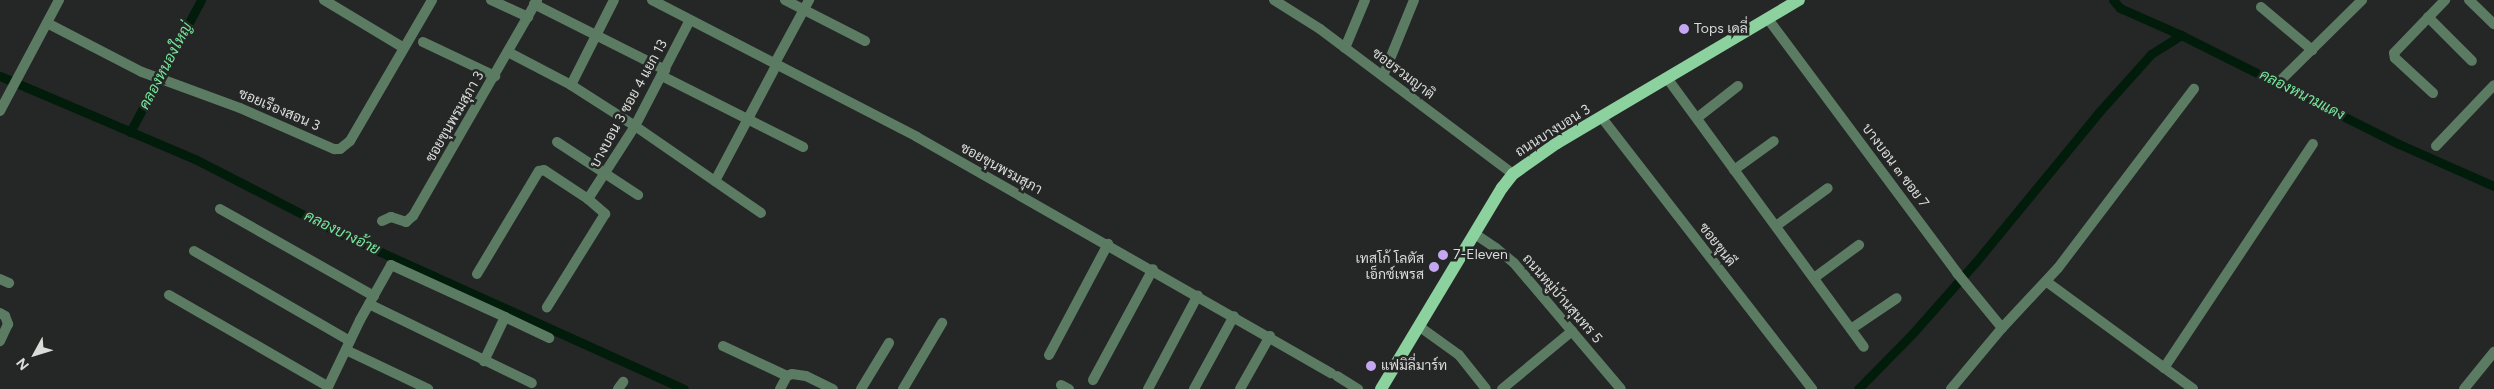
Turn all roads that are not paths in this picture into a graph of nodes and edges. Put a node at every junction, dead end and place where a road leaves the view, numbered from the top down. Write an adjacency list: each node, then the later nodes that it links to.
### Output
1 (59, 0): 23 (street)
2 (324, 0): 28 (street)
3 (432, 0): 28 (street, ซอยเรืองสอน 3)
4 (491, 0): 19 (street)
5 (614, 0): 25 (street)
6 (652, 0): 22 (street, ซอยขุนพรมสุภา)
7 (785, 0): 18 (street)
8 (809, 0): 18 (street)
9 (1274, 0): 29 (street, ซอยรวมญาติ)
10 (1365, 0): 29 (street)
11 (1414, 0): 36 (street)
12 (1800, 0): 21 (main road, ถนนบางบอน 3)
13 (2362, 0): 30 (street)
14 (2445, 0): 20 (street)
15 (2469, 0): 24 (street)
16 (535, 2): 19 (street, ซอยขุนพรมสุภา 3); 25 (street)
17 (2261, 7): 30 (street)
18 (804, 10): 26 (street); 33 (street)
19 (528, 17): 31 (street, ซอยขุนพรมสุภา 3)
20 (2428, 17): 32 (street); 43 (street)
21 (1768, 19): 37 (main road, ถนนบางบอน 3); 83 (street, บางบอน ๓ ซอย 7)
22 (690, 20): 33 (street, ซอยขุนพรมสุภา); 34 (street, บางบอน 3 ซอย 4 แยก 13)
23 (47, 23): 28 (street, ซอยเรืองสอน 3); 44 (street)
24 (2494, 24)
25 (596, 36): 34 (street); 39 (street)
26 (865, 41)
27 (423, 42): 35 (street)
28 (404, 48)
29 (1345, 48): 36 (street, ซอยรวมญาติ)
30 (2312, 50): 38 (street)
31 (508, 52): 35 (street, ซอยขุนพรมสุภา 3); 39 (street)
32 (2472, 60)
33 (776, 64): 45 (street); 66 (street, ซอยขุนพรมสุภา)
34 (663, 73): 45 (street); 48 (street, บางบอน 3 ซอย 4 แยก 13)
35 (495, 76): 63 (street, ซอยขุนพรมสุภา 3)
36 (1383, 76): 56 (street, ซอยรวมญาติ)
37 (1667, 78): 46 (main road, ถนนบางบอน 3); 47 (street)
38 (2281, 80)
39 (571, 85): 48 (street)
40 (2494, 85): 52 (street)
41 (1738, 86): 47 (street)
42 (2194, 89): 72 (street)
43 (2433, 93)
44 (0, 110)
45 (750, 118): 53 (street); 57 (street)
46 (1602, 118): 56 (main road, ถนนบางบอน 3); 115 (street, ซอยขุนดี)
47 (1696, 118): 54 (street)
48 (635, 126): 55 (street, บางบอน 3 ซอย 4 แยก 13); 57 (street)
49 (1774, 141): 54 (street)
50 (557, 142): 55 (street)
51 (2312, 144): 96 (street)
52 (2436, 146)
53 (803, 147)
54 (1734, 170): 64 (street)
55 (606, 173): 59 (street); 60 (street, บางบอน 3 ซอย 4 แยก 13)
56 (1513, 174): 65 (main road, ถนนบางบอน 3)
57 (715, 182): 62 (street)
58 (1828, 188): 64 (street)
59 (638, 195)
60 (588, 199): 70 (street); 77 (street)
61 (220, 209): 76 (street)
62 (761, 213)
63 (382, 221)
64 (1776, 226): 71 (street)
65 (1475, 234): 82 (main road, ถนนบางบอน 3); 85 (street, ถนนหมู่บ้านสุนทร 5)
66 (1108, 244): 69 (street, ซอยขุนพรมสุภา); 94 (street)
67 (1859, 245): 71 (street)
68 (194, 251): 90 (street)
69 (1153, 270): 74 (street, ซอยขุนพรมสุภา); 98 (street)
70 (477, 274)
71 (1814, 278): 84 (street)
72 (2047, 282): 83 (street); 96 (street)
73 (169, 295): 100 (street)
74 (1198, 295): 80 (street, ซอยขุนพรมสุภา); 107 (street)
75 (1897, 298): 84 (street)
76 (372, 300): 79 (street); 90 (street); 95 (street)
77 (547, 307)
78 (0, 313): 88 (street)
79 (505, 316): 87 (street); 95 (street)
80 (1234, 316): 86 (street, ซอยขุนพรมสุภา); 108 (street)
81 (942, 323): 106 (street)
82 (1420, 327): 111 (main road, ถนนบางบอน 3); 112 (street)
83 (2002, 328): 101 (street)
84 (1851, 329): 92 (street)
85 (1572, 331): 113 (street); 114 (street, ถนนหมู่บ้านสุนทร 5)
86 (1270, 336): 109 (street); 110 (street, ซอยขุนพรมสุภา)
87 (549, 338)
88 (0, 341)
89 (889, 343): 105 (street)
90 (348, 345): 100 (street); 102 (street)
91 (724, 346): 97 (street)
92 (1864, 347)
93 (2494, 352): 117 (street)
94 (1049, 356)
95 (484, 361): 99 (street)
96 (2164, 368): 116 (street)
97 (788, 376): 103 (street); 104 (street)
98 (1093, 380)
99 (532, 383)
100 (327, 388)
101 (1953, 388)
102 (428, 389)
103 (780, 389)
104 (833, 389)
105 (862, 389)
106 (903, 389)
107 (1148, 389)
108 (1194, 389)
109 (1240, 389)
110 (1358, 389)
111 (1381, 389)
112 (1486, 389)
113 (1502, 389)
114 (1621, 389)
115 (1812, 389)
116 (2192, 389)
117 (2464, 389)

